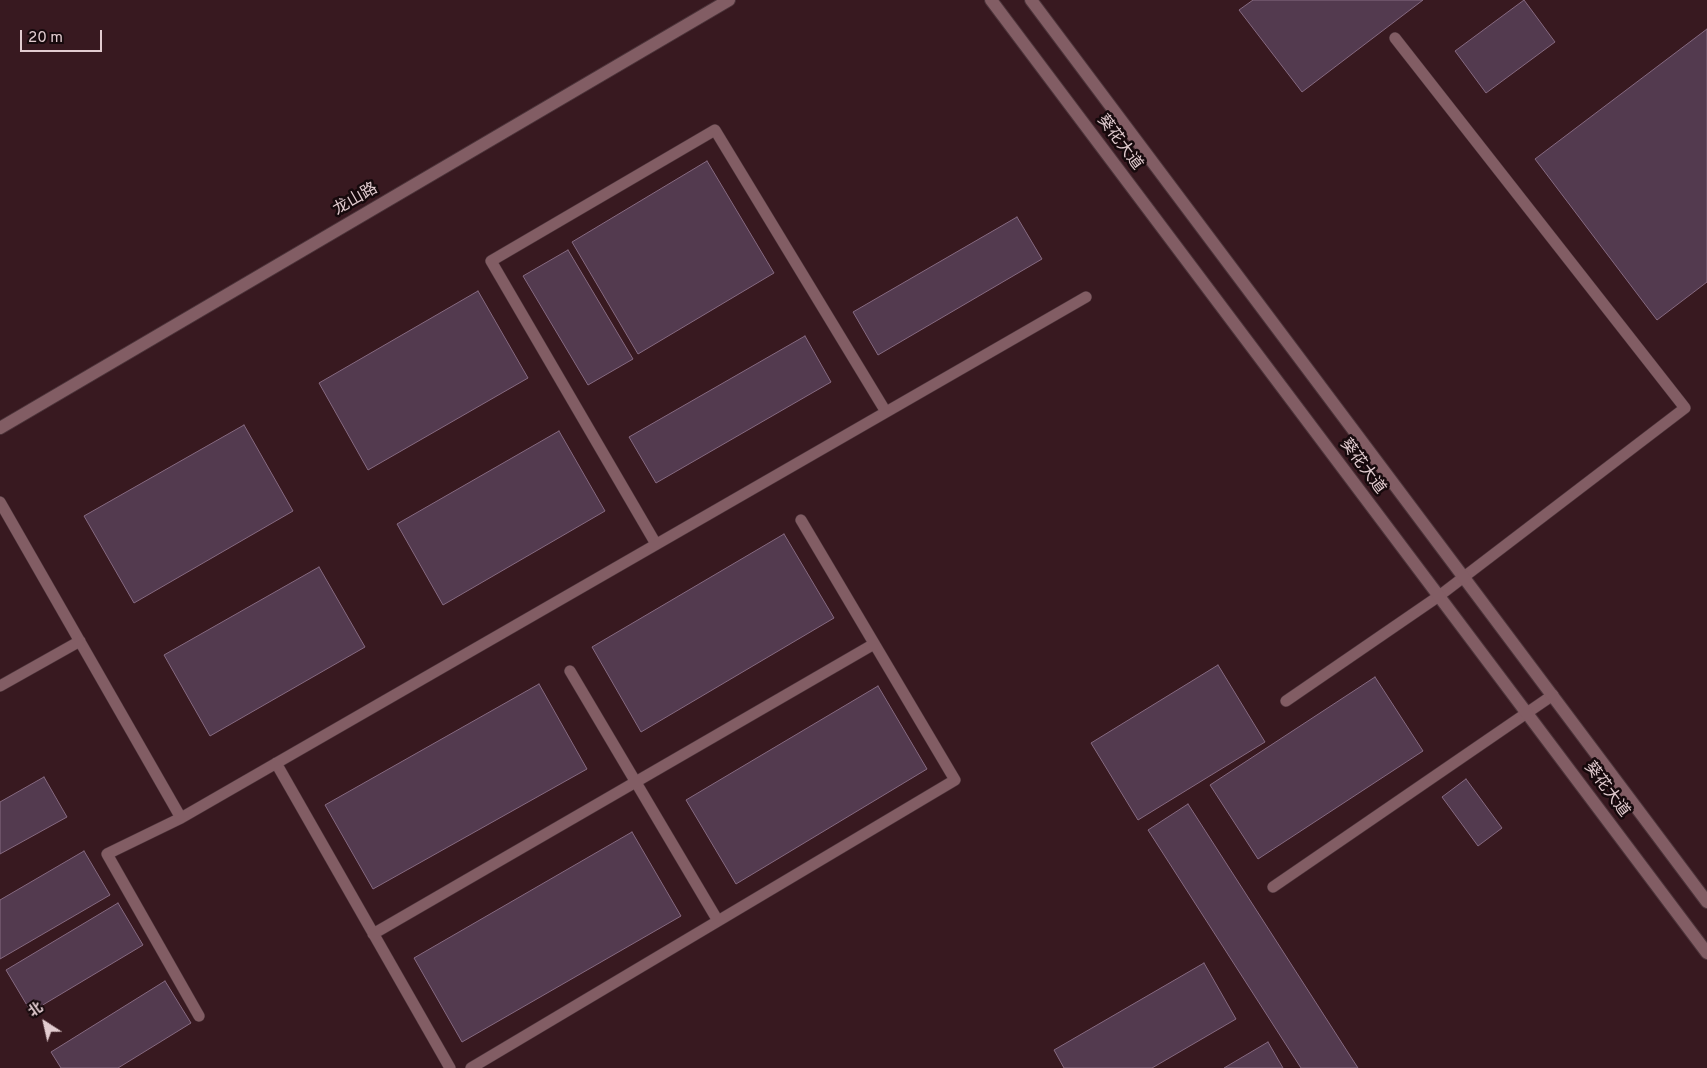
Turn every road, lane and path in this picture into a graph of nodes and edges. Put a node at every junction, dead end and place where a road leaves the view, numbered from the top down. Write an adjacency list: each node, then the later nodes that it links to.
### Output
1 (729, 0): 7 (street, 龙山路)
2 (991, 0): 12 (street, 葵花大道)
3 (1031, 0): 11 (street, 葵花大道)
4 (1395, 38): 11 (lane)
5 (1086, 297): 6 (lane)
6 (886, 412): 10 (lane); 10 (lane)
7 (0, 428)
8 (0, 502): 13 (lane)
9 (801, 520): 14 (lane)
10 (656, 544): 20 (lane)
11 (1464, 576): 12 (lane); 17 (street, 葵花大道)
12 (1439, 596): 18 (lane); 19 (street, 葵花大道)
13 (80, 641): 16 (lane); 22 (lane)
14 (874, 644): 21 (lane); 25 (lane)
15 (570, 671): 21 (lane)
16 (0, 686)
17 (1552, 695): 19 (lane); 24 (street, 葵花大道)
18 (1286, 701)
19 (1527, 713): 23 (lane); 27 (street, 葵花大道)
20 (276, 763): 22 (lane); 26 (lane)
21 (635, 782): 25 (lane); 26 (lane)
22 (181, 818): 28 (lane)
23 (1273, 887)
24 (1707, 902)
25 (718, 922): 30 (lane)
26 (373, 934): 29 (lane)
27 (1707, 953)
28 (199, 1016)
29 (450, 1068)
30 (471, 1068)

